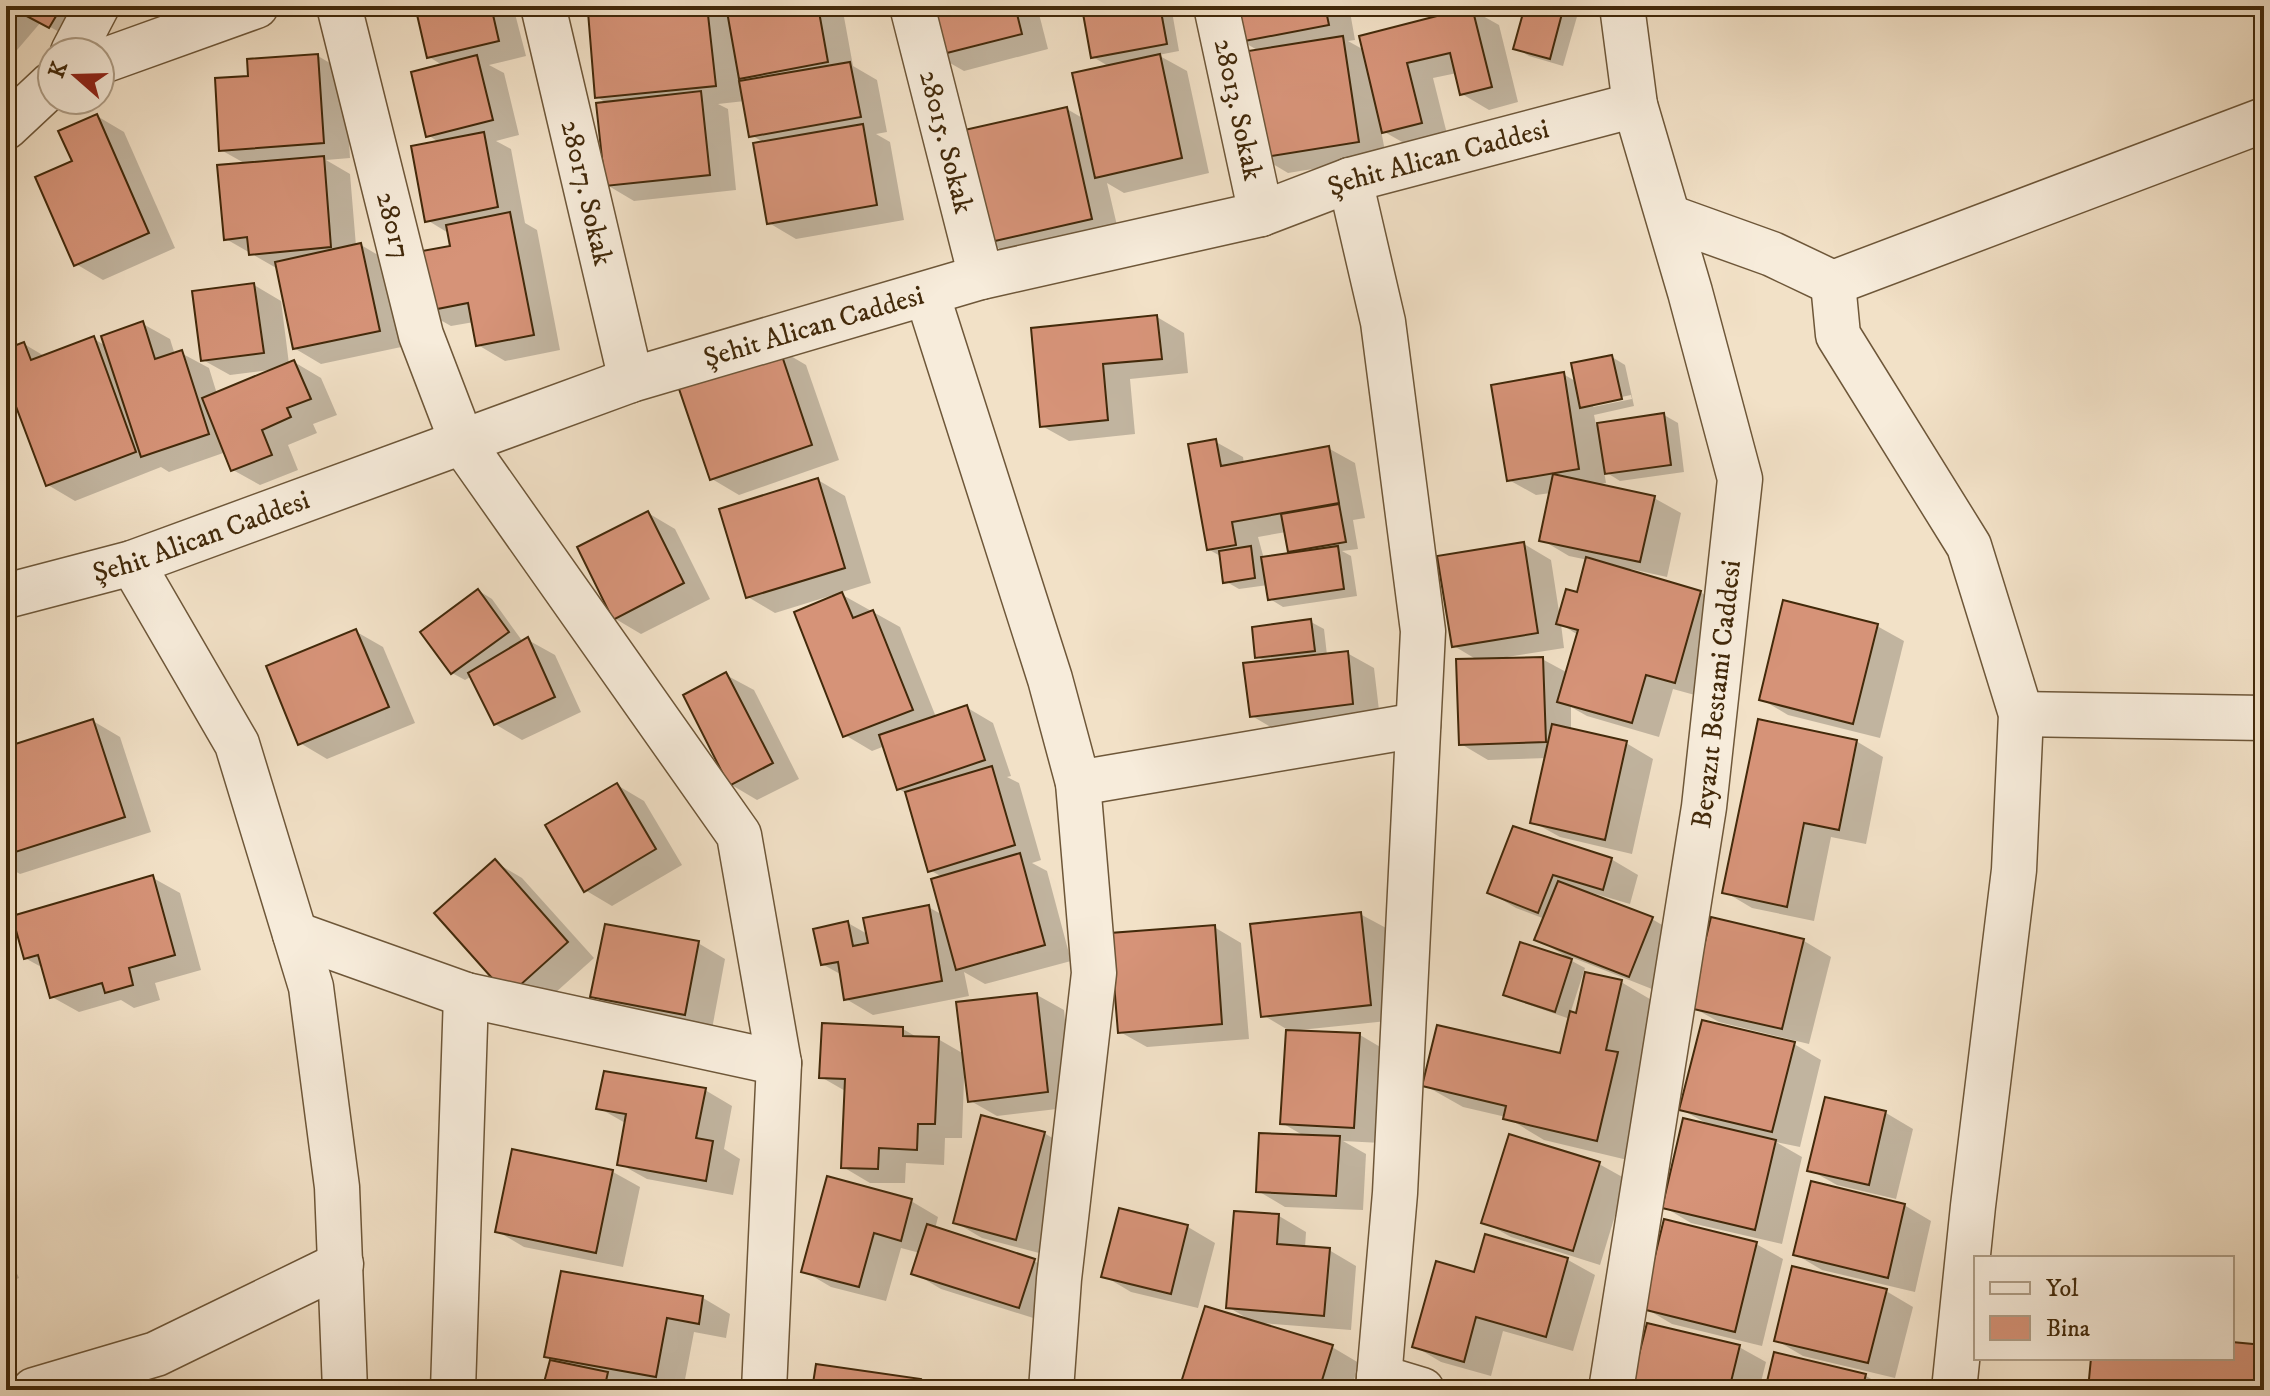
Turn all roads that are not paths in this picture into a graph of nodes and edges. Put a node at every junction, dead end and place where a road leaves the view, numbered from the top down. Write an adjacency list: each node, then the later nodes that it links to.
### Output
1 (97, 6): 8 (street)
2 (256, 6): 9 (street)
3 (339, 6): 21 (street, 28017)
4 (543, 6): 20 (street, 28017. Sokak)
5 (912, 6): 17 (street, 28015. Sokak)
6 (1216, 6): 15 (street, 28013. Sokak)
7 (1622, 6): 11 (street, Beyazıt Bestami Caddesi)
8 (81, 36)
9 (116, 56)
10 (36, 99): 13 (street)
11 (1635, 105): 14 (street, Şehit Alican Caddesi); 16 (street, Beyazıt Bestami Caddesi)
12 (2264, 120): 18 (street)
13 (6, 127)
14 (1350, 180): 15 (street, Şehit Alican Caddesi); 26 (street)
15 (1261, 214): 17 (street, Şehit Alican Caddesi)
16 (1669, 217): 18 (street); 39 (street, Beyazıt Bestami Caddesi)
17 (981, 277): 19 (street, Şehit Alican Caddesi)
18 (1833, 283): 24 (street)
19 (927, 294): 20 (street, Şehit Alican Caddesi); 27 (street)
20 (631, 380): 21 (street, Şehit Alican Caddesi)
21 (462, 442): 22 (street, Şehit Alican Caddesi); 30 (street, 28017)
22 (132, 563): 23 (street, Şehit Alican Caddesi); 28 (street)
23 (6, 596)
24 (2021, 714): 25 (street); 40 (street)
25 (2264, 718)
26 (1418, 725): 27 (street); 32 (street)
27 (1078, 783): 37 (street)
28 (295, 934): 29 (street); 31 (street)
29 (466, 995): 30 (street); 35 (street)
30 (779, 1063): 36 (street, 28017)
31 (341, 1264): 33 (street); 34 (street)
32 (1378, 1383): 38 (street)
33 (34, 1390)
34 (345, 1390)
35 (453, 1390)
36 (764, 1390)
37 (1051, 1390)
38 (1422, 1390)
39 (1611, 1390)
40 (1954, 1390)

